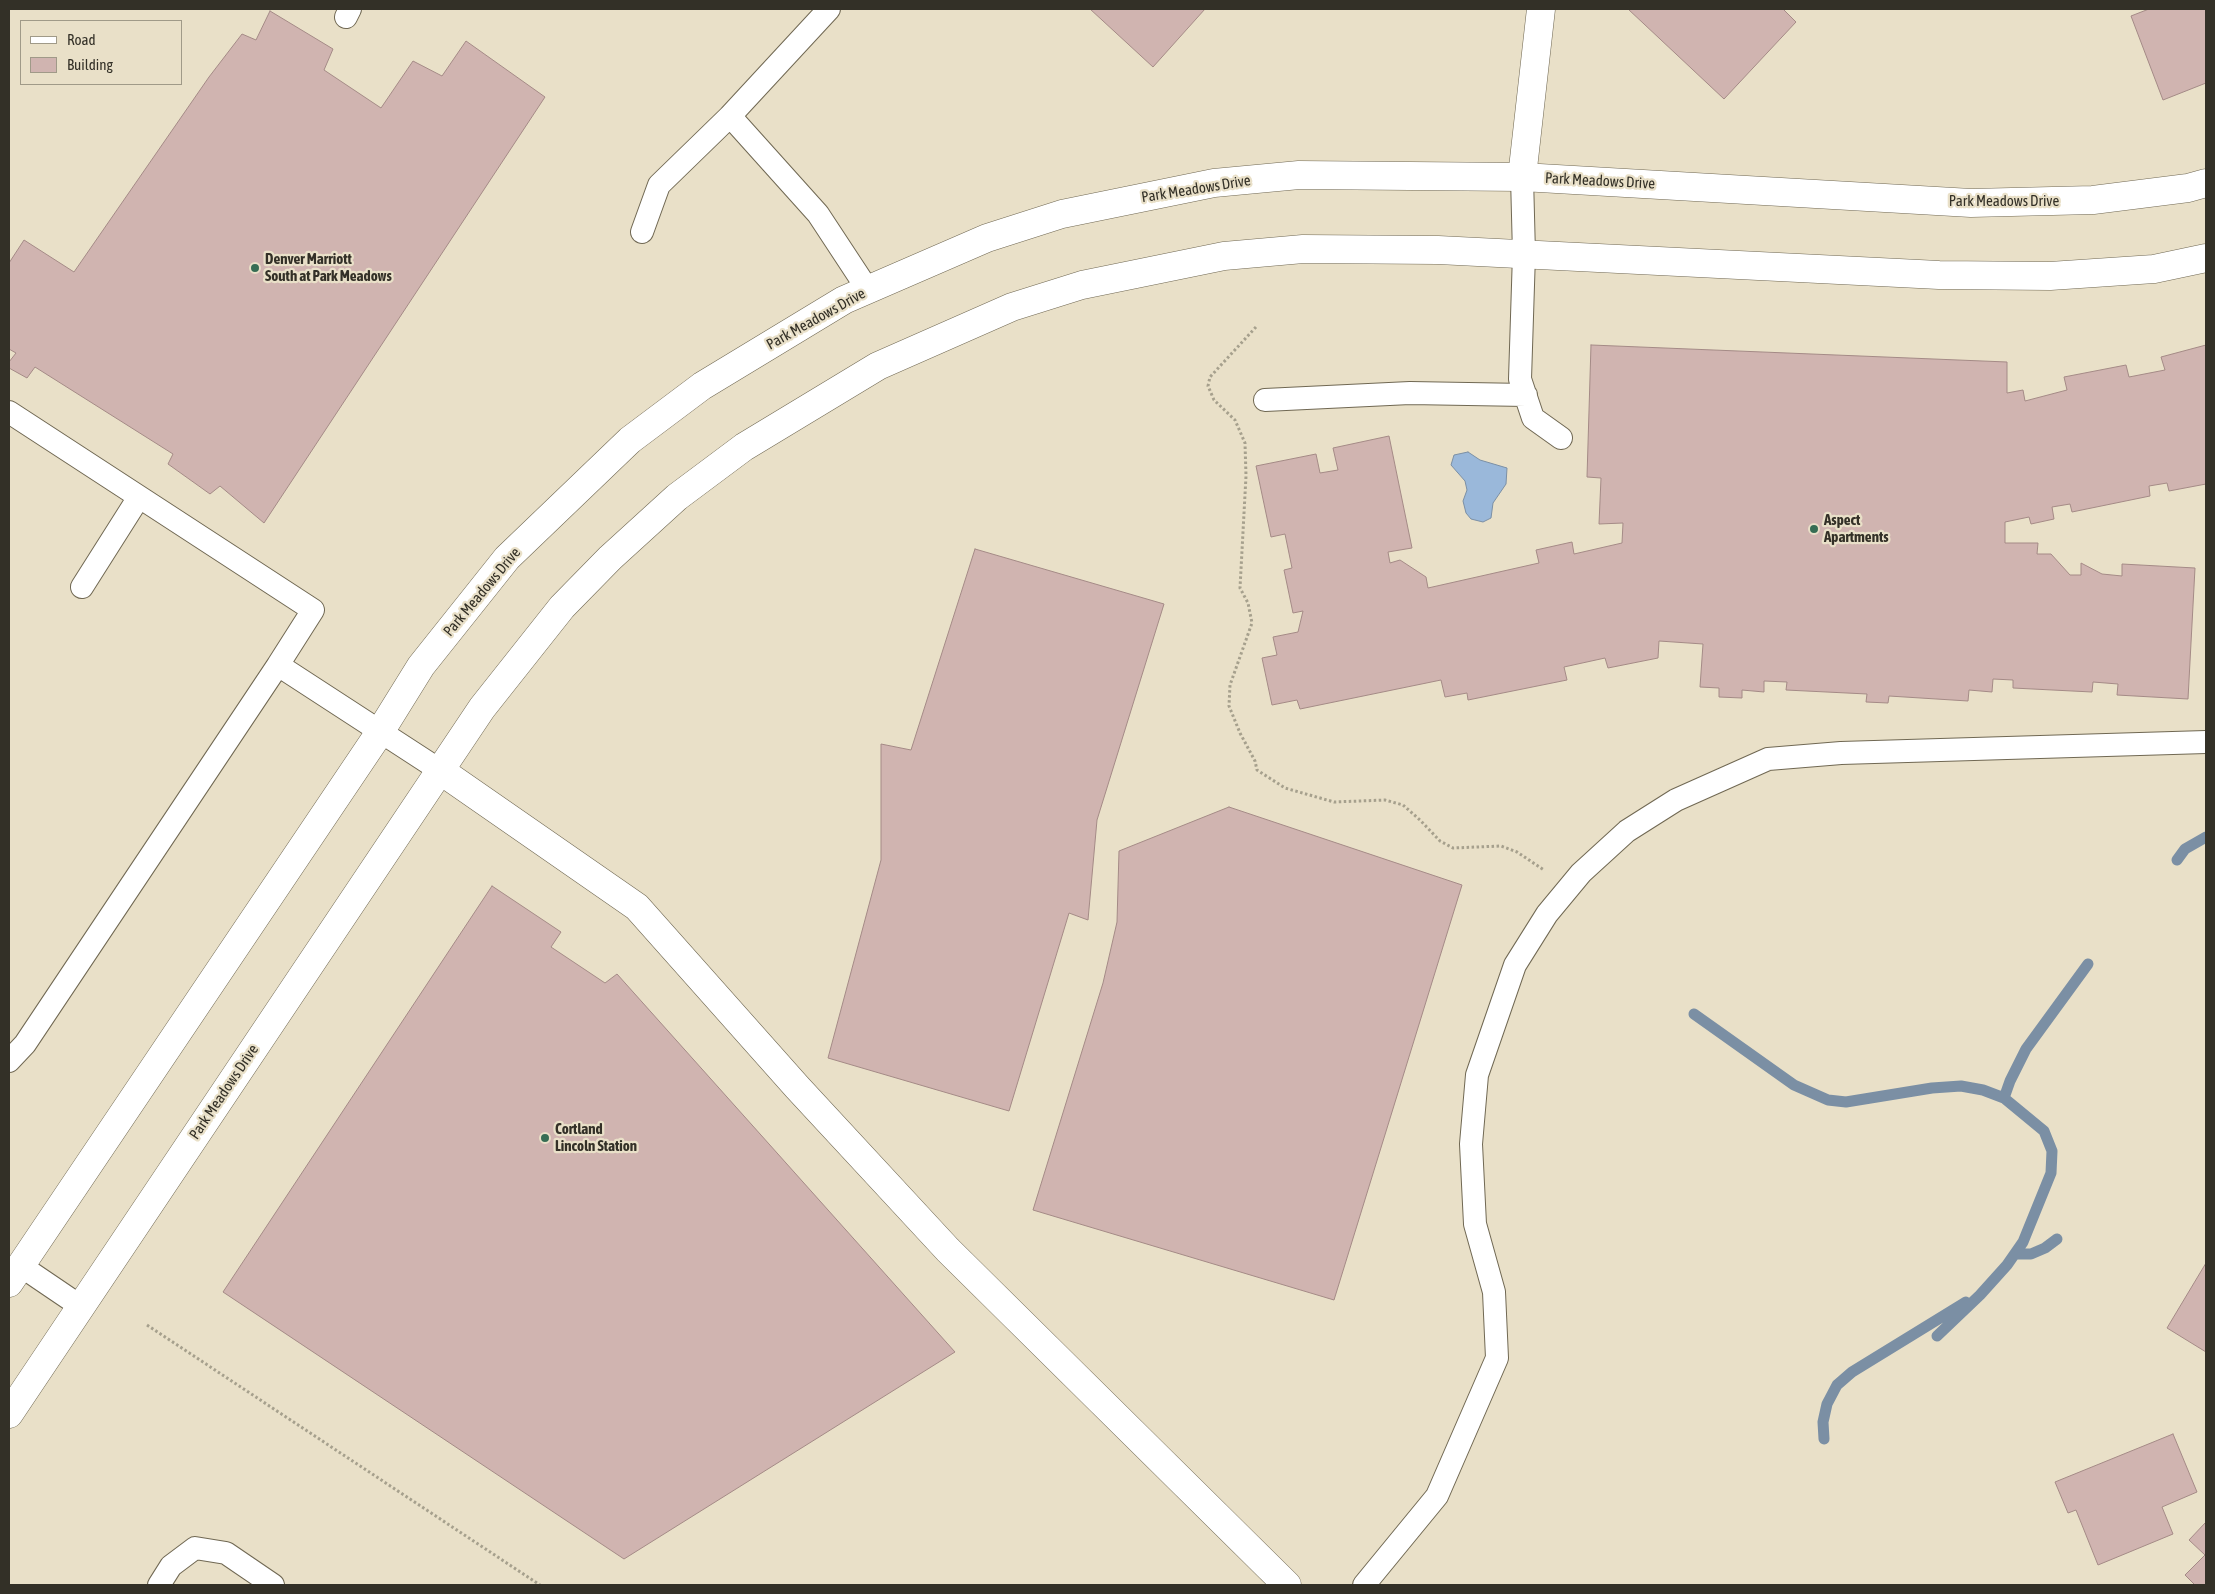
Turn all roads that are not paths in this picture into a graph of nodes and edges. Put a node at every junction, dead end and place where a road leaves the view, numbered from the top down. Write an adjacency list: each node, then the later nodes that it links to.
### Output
1 (829, 9): 3 (lane)
2 (1541, 9): 4 (main road)
3 (730, 116): 6 (lane); 9 (lane)
4 (1522, 177): 5 (main road, Park Meadows Drive); 7 (lane); 9 (main road, Park Meadows Drive)
5 (2206, 183)
6 (642, 232)
7 (1524, 254): 8 (main road, Park Meadows Drive); 10 (lane); 19 (main road, Park Meadows Drive)
8 (2206, 258)
9 (868, 290): 17 (main road, Park Meadows Drive)
10 (1526, 395): 11 (lane); 13 (lane)
11 (1266, 400)
12 (9, 412): 14 (lane)
13 (1561, 438)
14 (139, 497): 15 (lane); 16 (lane)
15 (82, 587)
16 (278, 665): 17 (lane); 20 (lane)
17 (380, 732): 19 (lane); 21 (main road, Park Meadows Drive)
18 (2206, 742): 27 (lane)
19 (441, 771): 22 (main road, Park Meadows Drive); 26 (main road)
20 (9, 1061)
21 (15, 1275): 22 (lane)
22 (80, 1306): 23 (main road, Park Meadows Drive)
23 (9, 1414)
24 (159, 1585): 25 (lane)
25 (273, 1585)
26 (1287, 1585)
27 (1364, 1585)

